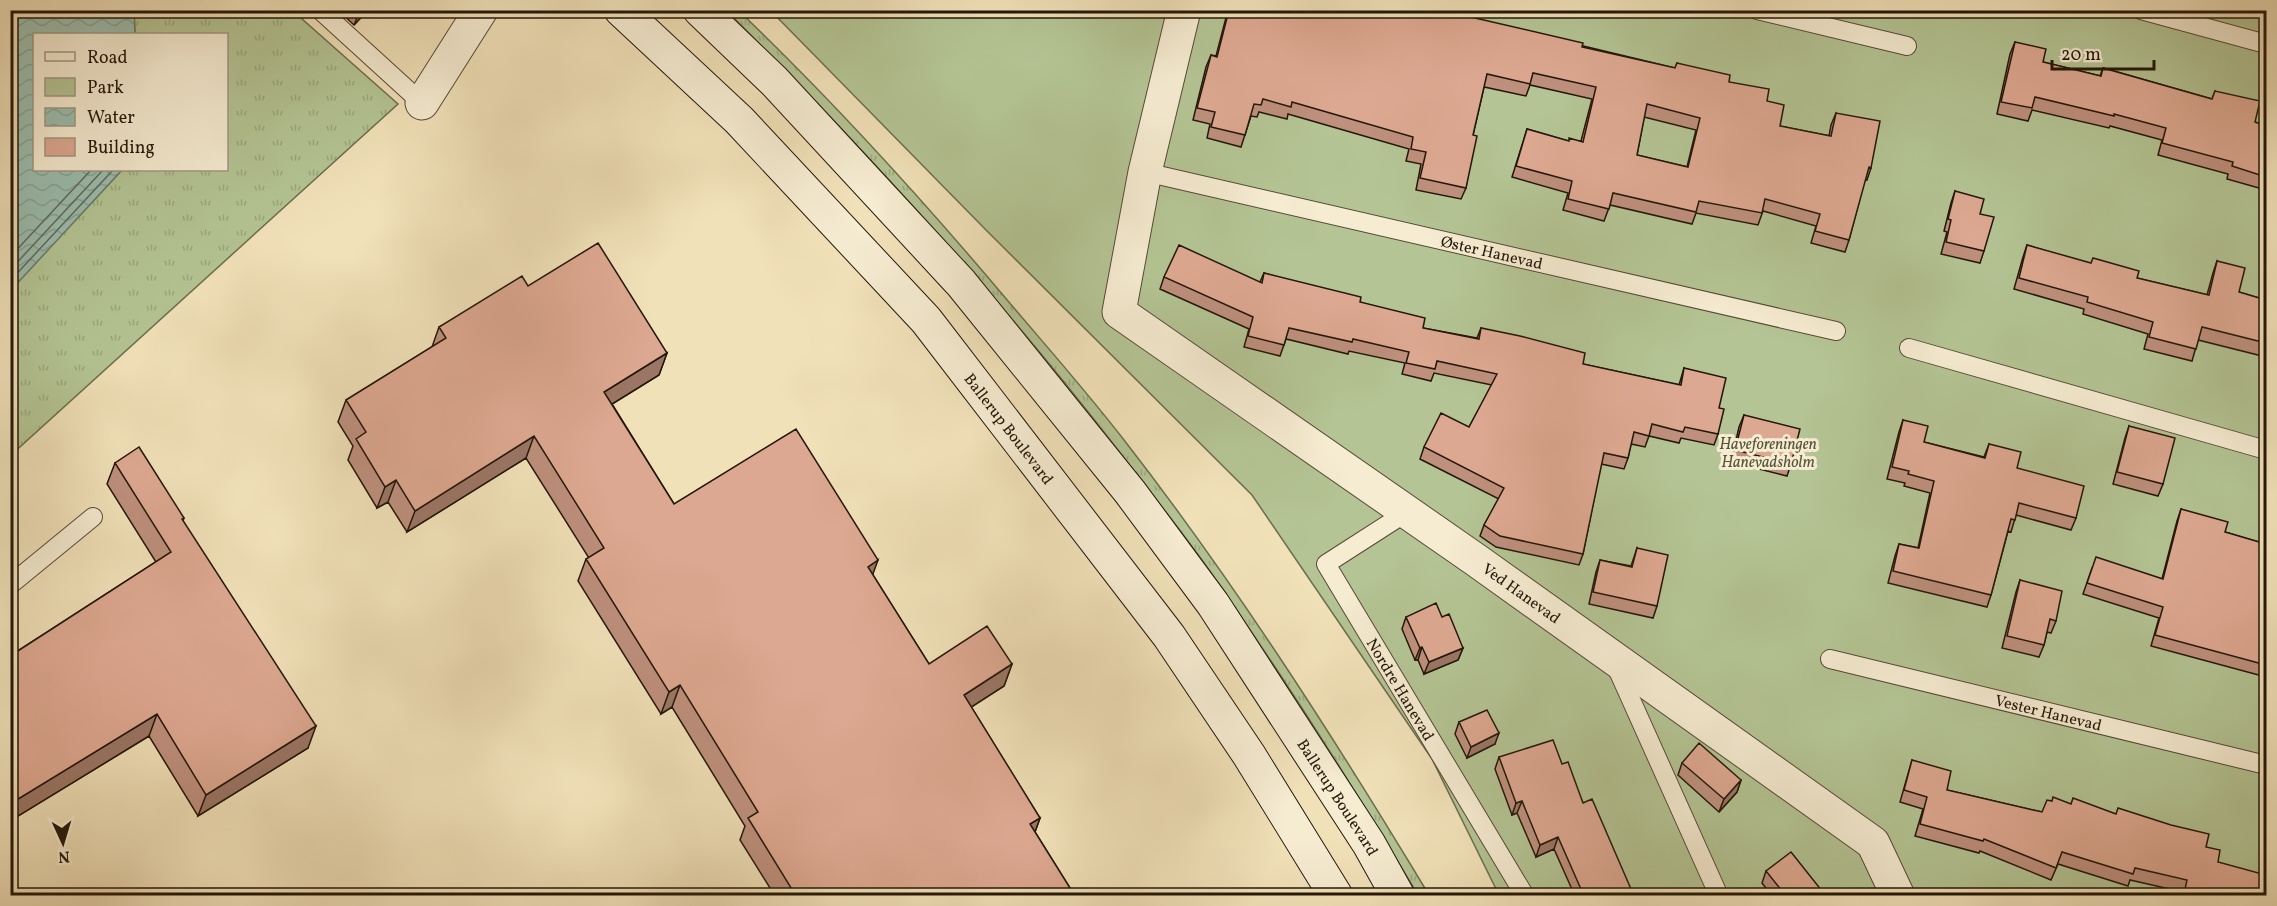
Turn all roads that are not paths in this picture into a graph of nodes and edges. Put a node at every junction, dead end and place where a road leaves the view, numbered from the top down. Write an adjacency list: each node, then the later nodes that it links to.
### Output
1 (320, 10): 10 (lane)
2 (482, 10): 10 (street)
3 (621, 10): 21 (street, Ballerup Boulevard)
4 (700, 10): 22 (street, Ballerup Boulevard)
5 (1184, 10): 11 (street)
6 (1757, 10): 9 (lane)
7 (2141, 10): 8 (lane)
8 (2266, 44)
9 (1907, 46)
10 (422, 103)
11 (1145, 172): 12 (lane, Øster Hanevad); 15 (street, Ved Hanevad)
12 (1836, 331)
13 (1909, 348): 14 (lane)
14 (2266, 450)
15 (1407, 512): 18 (street, Ved Hanevad); 23 (lane, Nordre Hanevad)
16 (93, 517): 17 (lane)
17 (10, 585)
18 (1611, 657): 24 (lane); 25 (street, Ved Hanevad)
19 (1830, 658): 20 (lane, Vester Hanevad)
20 (2266, 765)
21 (1336, 896)
22 (1398, 896)
23 (1525, 896)
24 (1719, 896)
25 (1898, 896)

